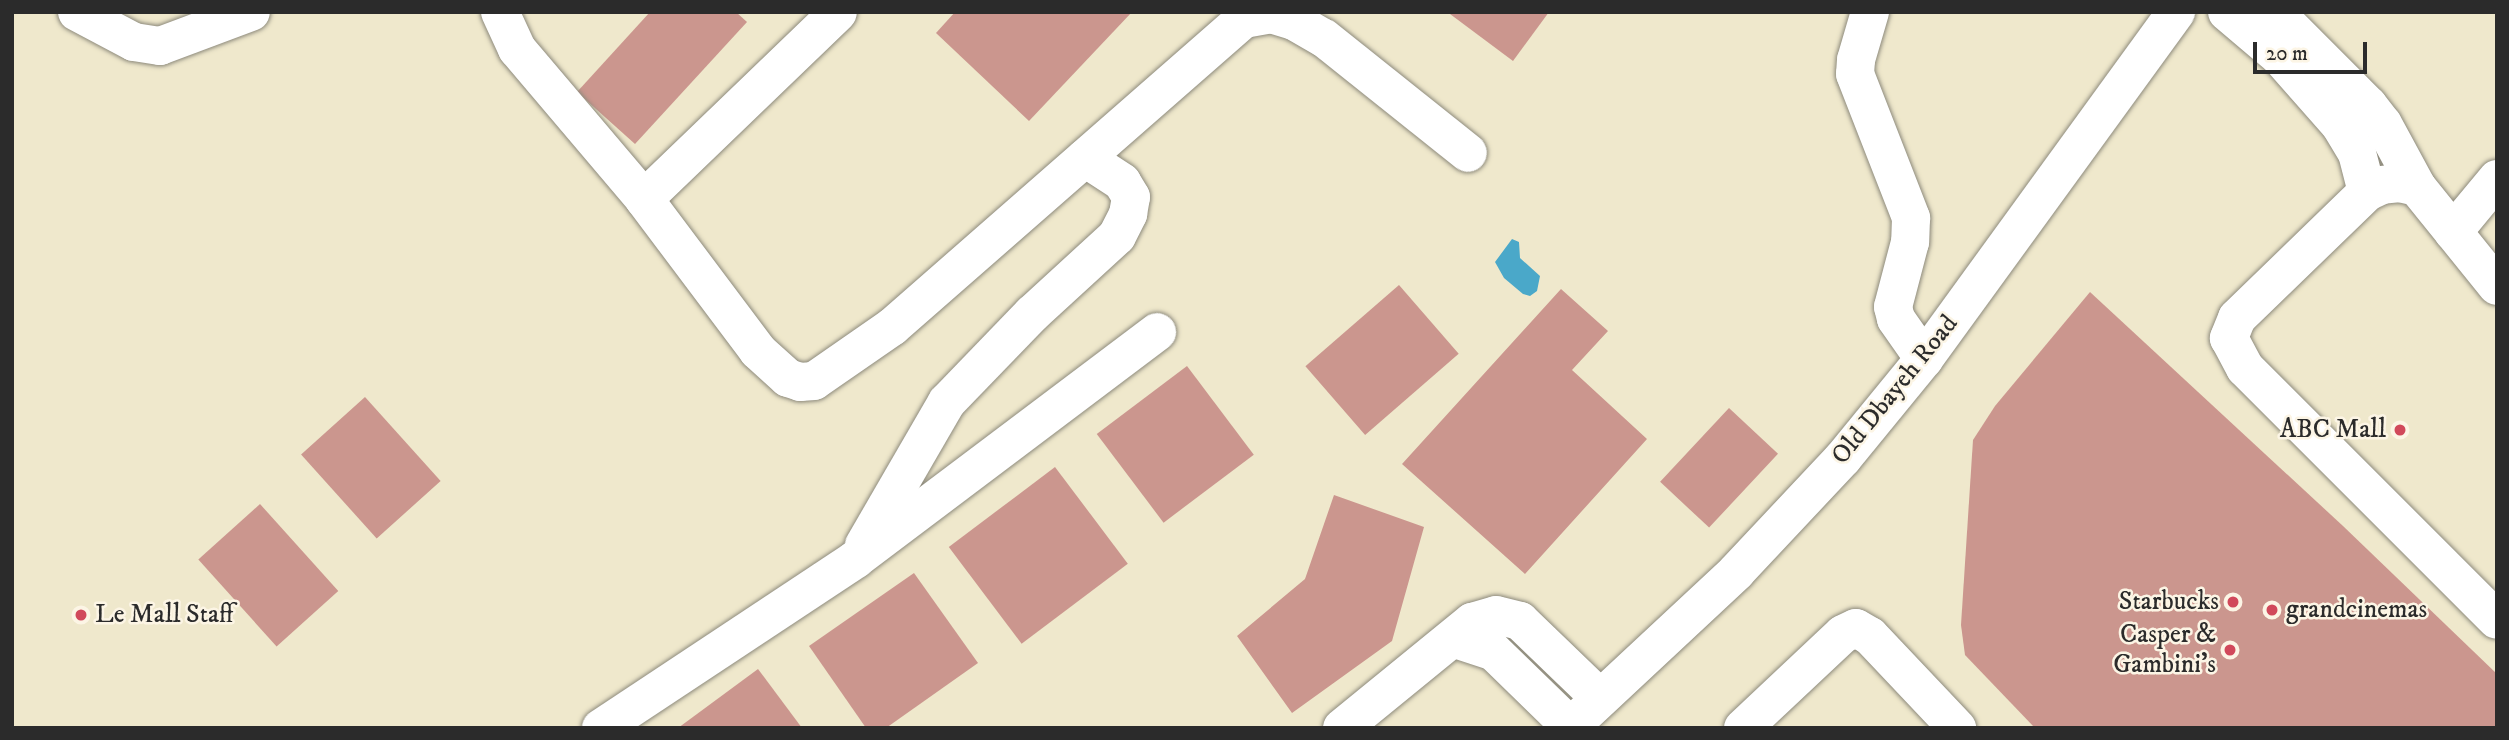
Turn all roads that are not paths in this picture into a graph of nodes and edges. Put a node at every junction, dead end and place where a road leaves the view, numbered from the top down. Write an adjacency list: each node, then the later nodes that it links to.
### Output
1 (77, 12): 2 (street)
2 (251, 12)
3 (478, 12): 10 (street)
4 (499, 12): 10 (street)
5 (838, 12): 16 (street)
6 (1870, 12): 20 (street)
7 (2176, 12): 20 (street, Old Dbayeh Road)
8 (2227, 12): 15 (street)
9 (2276, 12): 14 (street)
10 (517, 49): 16 (street)
11 (1468, 153): 12 (street)
12 (1085, 158): 16 (street); 21 (street)
13 (2497, 179): 17 (street)
14 (2417, 187): 15 (street); 17 (street)
15 (2367, 192): 22 (street)
16 (644, 199)
17 (2453, 232): 18 (street)
18 (2497, 286)
19 (1157, 332): 21 (street)
20 (1924, 359): 24 (street, Old Dbayeh Road)
21 (856, 559): 26 (street)
22 (2497, 620)
23 (1455, 639): 24 (street); 25 (street); 27 (street)
24 (1600, 698): 25 (street, Old Dbayeh Road)
25 (1570, 727)
26 (601, 728)
27 (1342, 728)
28 (1744, 728): 29 (street)
29 (1957, 728)

